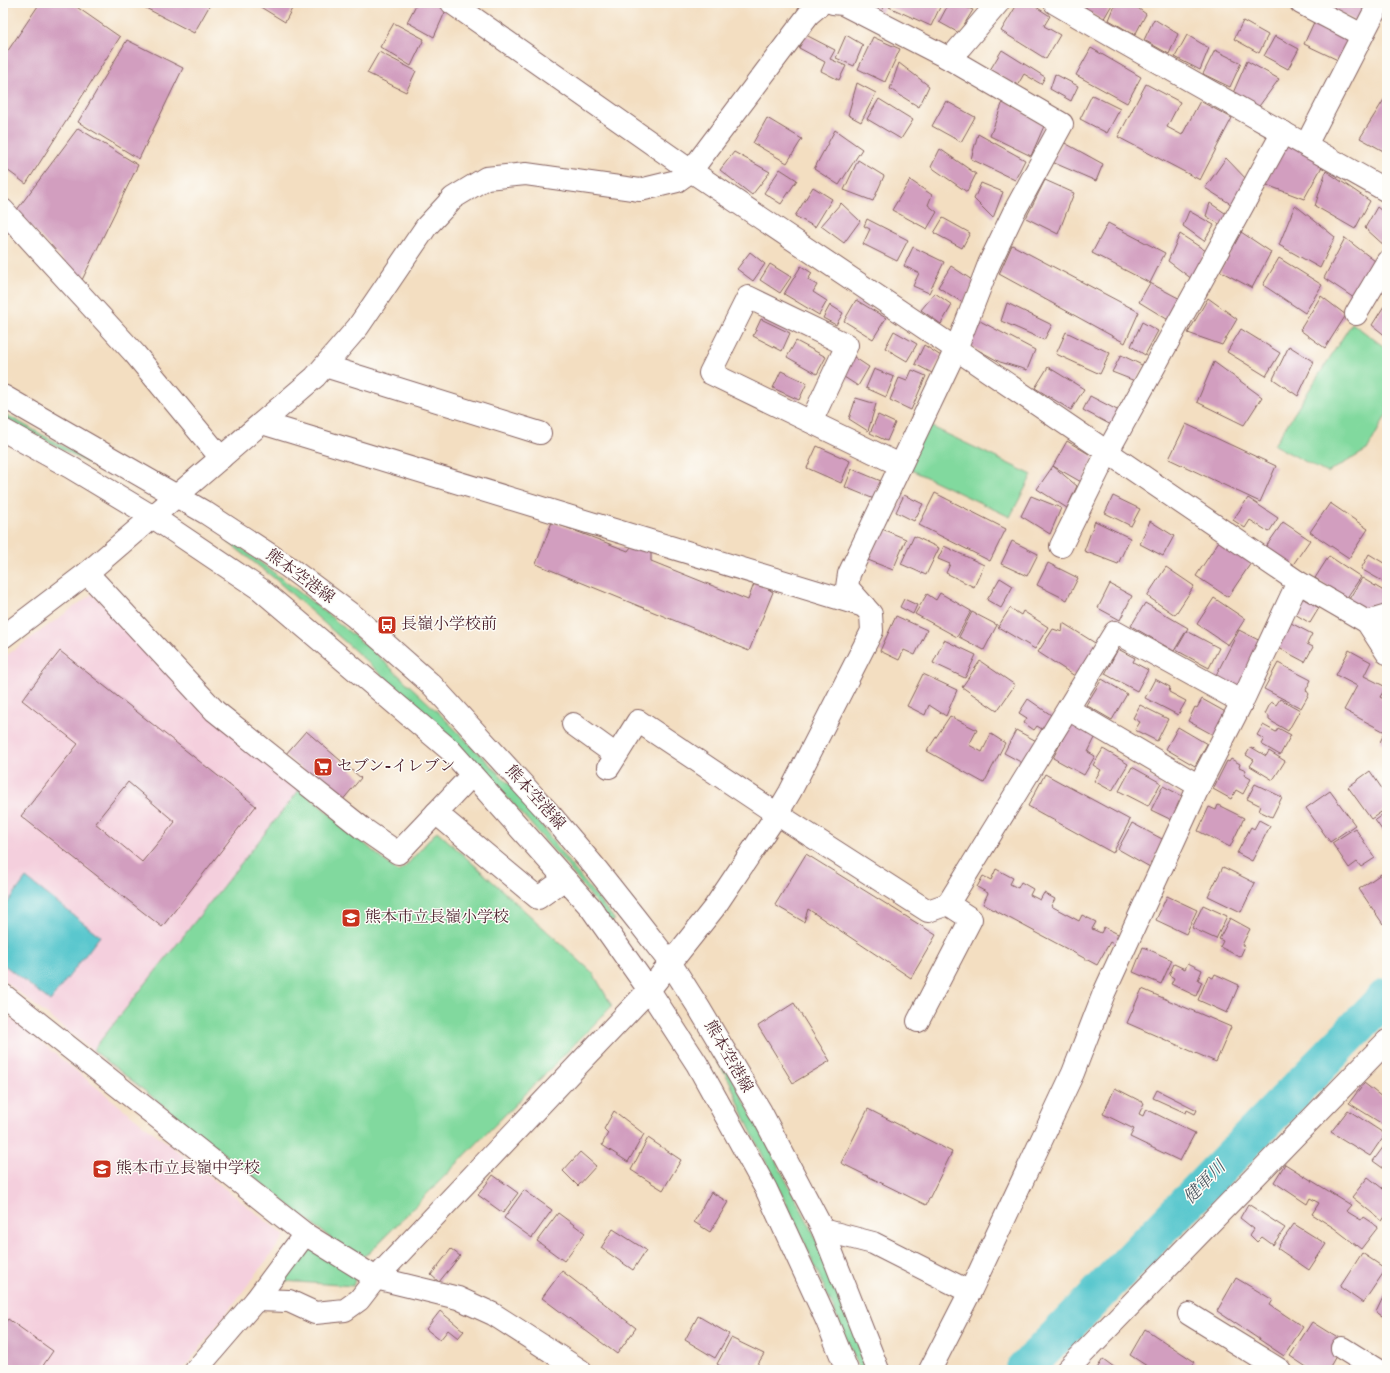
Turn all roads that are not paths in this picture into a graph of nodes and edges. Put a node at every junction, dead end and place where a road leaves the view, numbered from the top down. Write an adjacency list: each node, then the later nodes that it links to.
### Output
1 (452, 3): 12 (street)
2 (822, 3): 12 (street)
3 (833, 3): 9 (street)
4 (998, 3): 9 (street)
5 (1055, 3): 10 (street)
6 (1301, 3): 8 (street)
7 (1379, 3): 8 (street)
8 (1362, 35): 11 (street)
9 (950, 59): 17 (street)
10 (1283, 132): 11 (street); 24 (street)
11 (1306, 145): 13 (street)
12 (691, 171): 17 (street); 18 (street)
13 (1387, 191)
14 (3, 210): 25 (street)
15 (1387, 262): 16 (street)
16 (1356, 314)
17 (956, 349): 24 (street); 26 (street)
18 (324, 366): 20 (street); 23 (street)
19 (3, 396): 27 (street, 熊本空港線)
20 (262, 422): 25 (street); 32 (street)
21 (810, 422): 21 (street); 26 (street)
22 (3, 430): 28 (street, 熊本空港線)
23 (540, 433)
24 (1108, 453): 29 (street); 31 (street)
25 (221, 458): 27 (street)
26 (900, 465): 32 (street)
27 (177, 496): 28 (street); 45 (street, 熊本空港線)
28 (153, 517): 30 (street); 39 (street, 熊本空港線)
29 (1061, 546)
30 (87, 572): 34 (street); 41 (street)
31 (1298, 582): 33 (street); 36 (street)
32 (864, 606): 42 (street)
33 (1377, 619): 35 (street)
34 (3, 637)
35 (1387, 653)
36 (1242, 702): 37 (street); 40 (street)
37 (1068, 709): 40 (street); 44 (street)
38 (573, 724): 42 (street)
39 (472, 775): 41 (street); 43 (street, 熊本空港線)
40 (1199, 786): 53 (street)
41 (436, 813): 43 (street)
42 (777, 814): 44 (street); 45 (street)
43 (564, 879): 46 (street, 熊本空港線)
44 (948, 904): 48 (street)
45 (671, 964): 46 (street); 50 (street, 熊本空港線)
46 (649, 990): 52 (street); 59 (street, 熊本空港線)
47 (3, 995): 51 (street)
48 (918, 1021)
49 (1387, 1040): 62 (street)
50 (823, 1230): 53 (street); 60 (street, 熊本空港線)
51 (305, 1234): 52 (street); 54 (street)
52 (376, 1278): 54 (street); 58 (street)
53 (970, 1292): 61 (street)
54 (256, 1300): 57 (street)
55 (1189, 1314): 63 (street)
56 (1342, 1348): 64 (street)
57 (196, 1370)
58 (580, 1370)
59 (846, 1370)
60 (878, 1370)
61 (930, 1370)
62 (1067, 1370)
63 (1280, 1370)
64 (1377, 1370)

